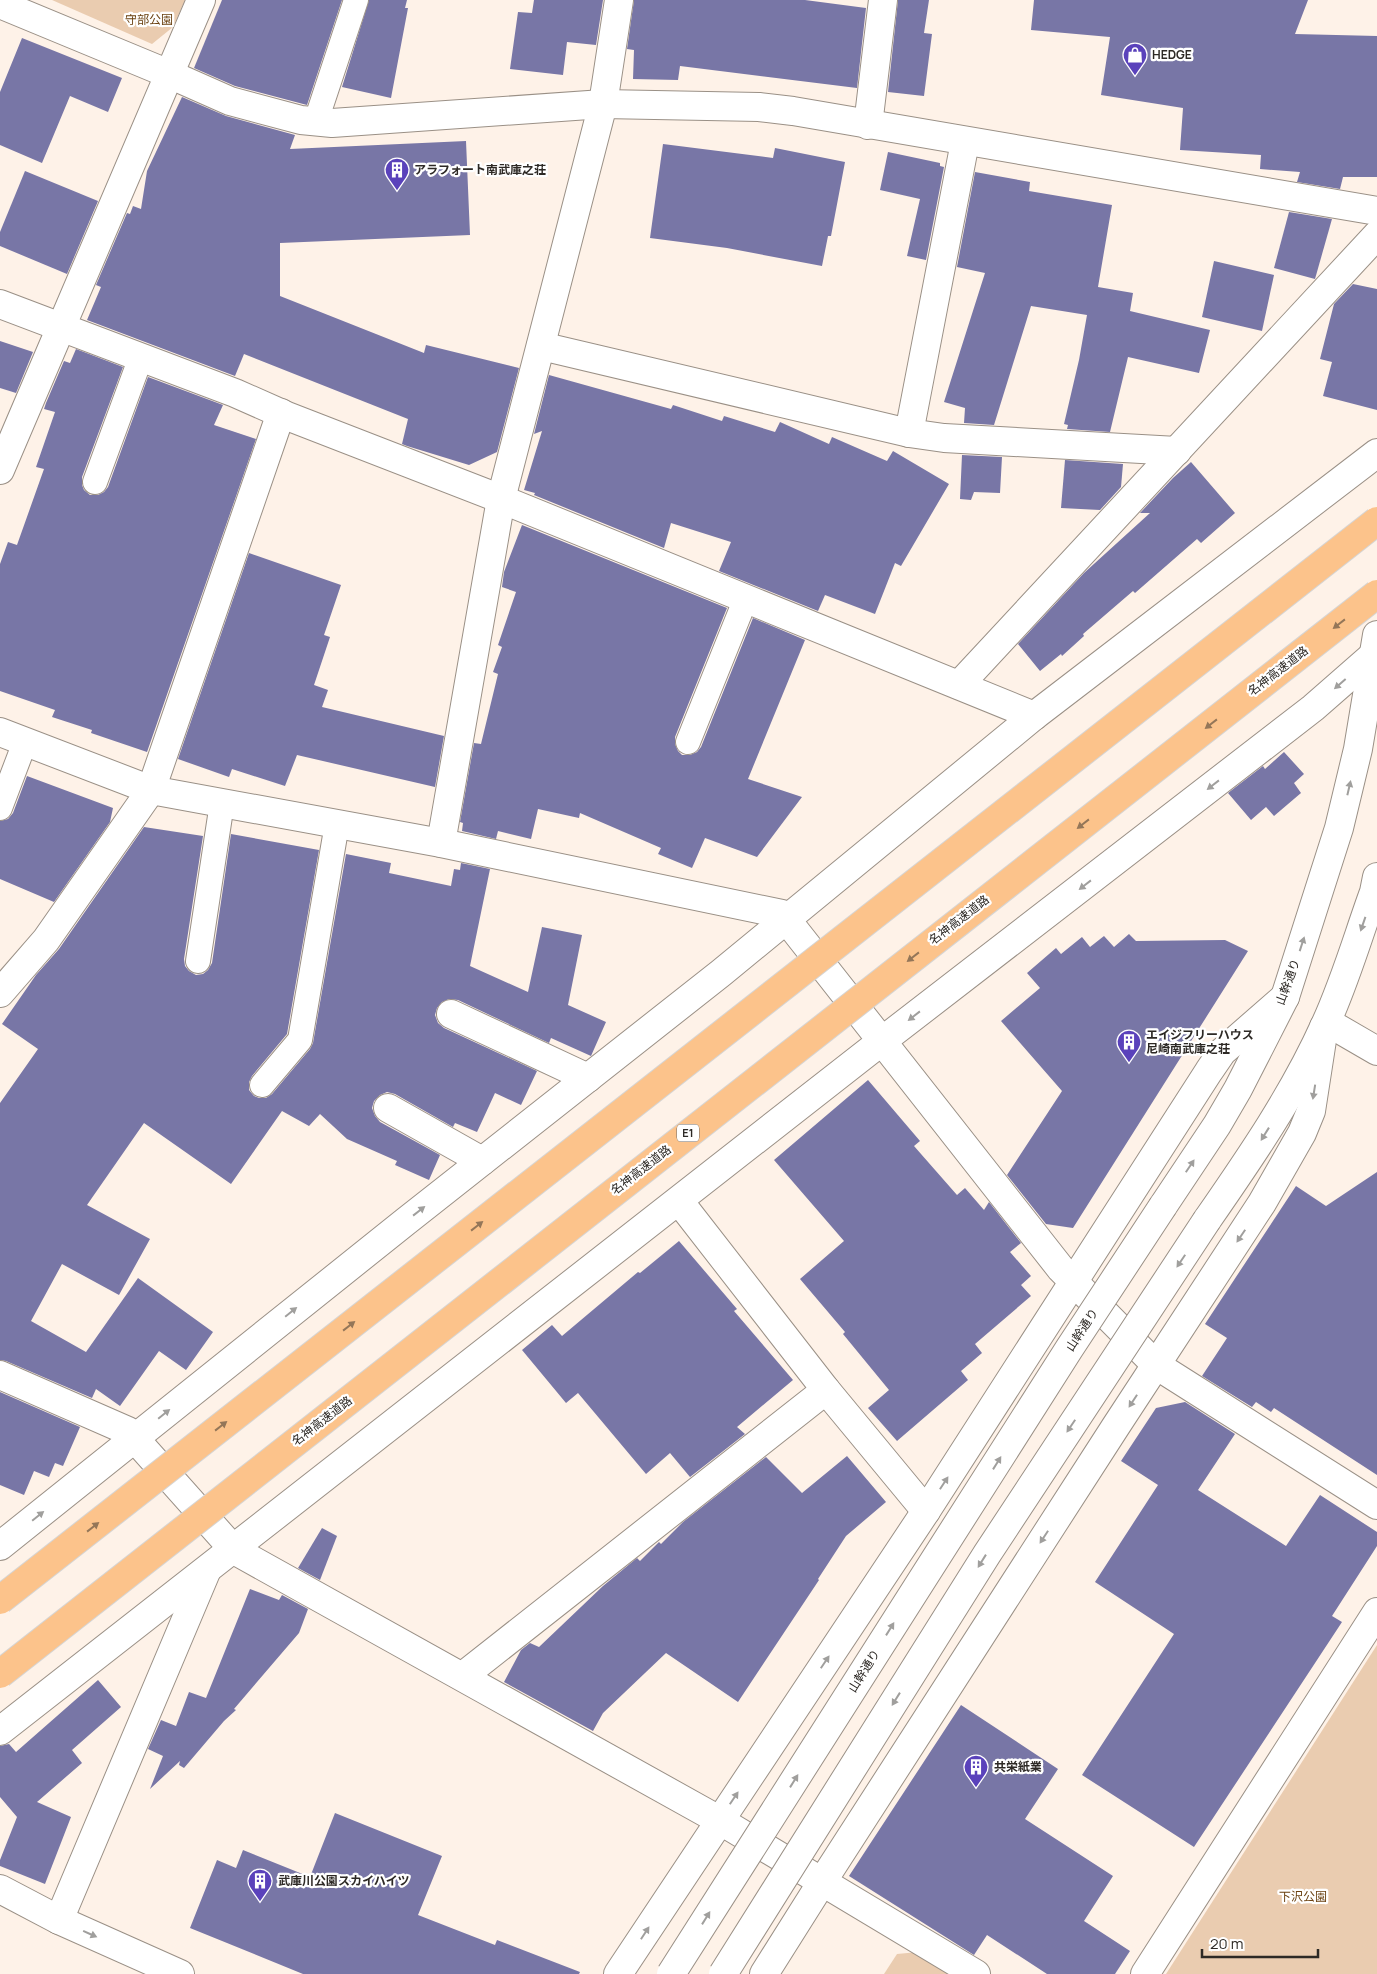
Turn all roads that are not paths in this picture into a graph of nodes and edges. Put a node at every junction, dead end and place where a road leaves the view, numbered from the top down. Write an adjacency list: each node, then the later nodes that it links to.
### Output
1 (201, 0): 6 (street)
2 (356, 0): 8 (lane)
3 (620, 0): 7 (street)
4 (883, 0): 9 (street)
5 (0, 4): 6 (street)
6 (169, 74): 8 (street); 14 (street)
7 (603, 104): 8 (street); 9 (street); 15 (street)
8 (316, 121)
9 (868, 125): 10 (street)
10 (965, 142): 11 (street); 18 (street)
11 (1377, 211)
12 (1377, 235): 19 (street)
13 (0, 304): 14 (street)
14 (61, 328): 16 (street); 21 (street)
15 (541, 346): 18 (street); 23 (street)
16 (141, 357): 17 (street); 22 (lane)
17 (281, 413): 23 (street); 33 (street)
18 (909, 433): 19 (street)
19 (1177, 451): 28 (street)
20 (1377, 452): 29 (street)
21 (0, 470)
22 (95, 482)
23 (501, 499): 26 (street); 37 (street)
24 (1377, 521): 62 (highway, one-way to 24, bridge)
25 (1377, 594): 64 (highway, 名神高速道路 / E1, one-way to 64, bridge)
26 (746, 598): 28 (street); 32 (lane)
27 (1376, 647): 42 (street, 山幹通り, one-way to 27); 45 (street, one-way to 45)
28 (959, 685): 29 (street)
29 (1034, 716): 39 (street)
30 (0, 732): 31 (street)
31 (26, 742): 33 (street); 35 (lane)
32 (688, 742)
33 (152, 790): 34 (street); 41 (street)
34 (222, 803): 36 (street); 40 (lane)
35 (0, 808)
36 (337, 824): 37 (street); 48 (lane)
37 (441, 843): 39 (street)
38 (1377, 877): 44 (street, one-way to 44)
39 (786, 919): 45 (street); 47 (street)
40 (198, 961)
41 (0, 993)
42 (1285, 997): 52 (street); 73 (street, 山幹通り, one-way to 42, bridge)
43 (451, 1014): 47 (street)
44 (1325, 1024): 46 (street); 53 (street, one-way to 53); 74 (street, one-way to 74, bridge)
45 (882, 1041): 51 (street); 52 (street)
46 (1377, 1051)
47 (588, 1078): 50 (street)
48 (262, 1085)
49 (388, 1108): 50 (street)
50 (482, 1161): 56 (street, one-way to 50)
51 (679, 1201): 55 (street); 60 (street)
52 (1073, 1281): 53 (street); 58 (street, one-way to 52)
53 (1156, 1365): 57 (street); 68 (street, one-way to 68)
54 (0, 1375): 56 (street)
55 (826, 1390): 58 (street); 65 (street)
56 (134, 1438): 59 (street, one-way to 56); 60 (street)
57 (1377, 1505)
58 (926, 1511): 67 (street, one-way to 58)
59 (0, 1546)
60 (234, 1550): 61 (street); 65 (street)
61 (207, 1570): 66 (street); 70 (street)
62 (0, 1600)
63 (1377, 1612): 77 (street)
64 (0, 1674)
65 (464, 1676): 67 (street)
66 (0, 1731)
67 (719, 1820): 68 (street); 72 (street, one-way to 67)
68 (822, 1882): 75 (street); 76 (street)
69 (0, 1889): 70 (street)
70 (59, 1920): 71 (street, one-way to 71)
71 (180, 1974)
72 (618, 1974)
73 (671, 1974)
74 (723, 1974)
75 (764, 1974)
76 (976, 1974)
77 (1144, 1974)

